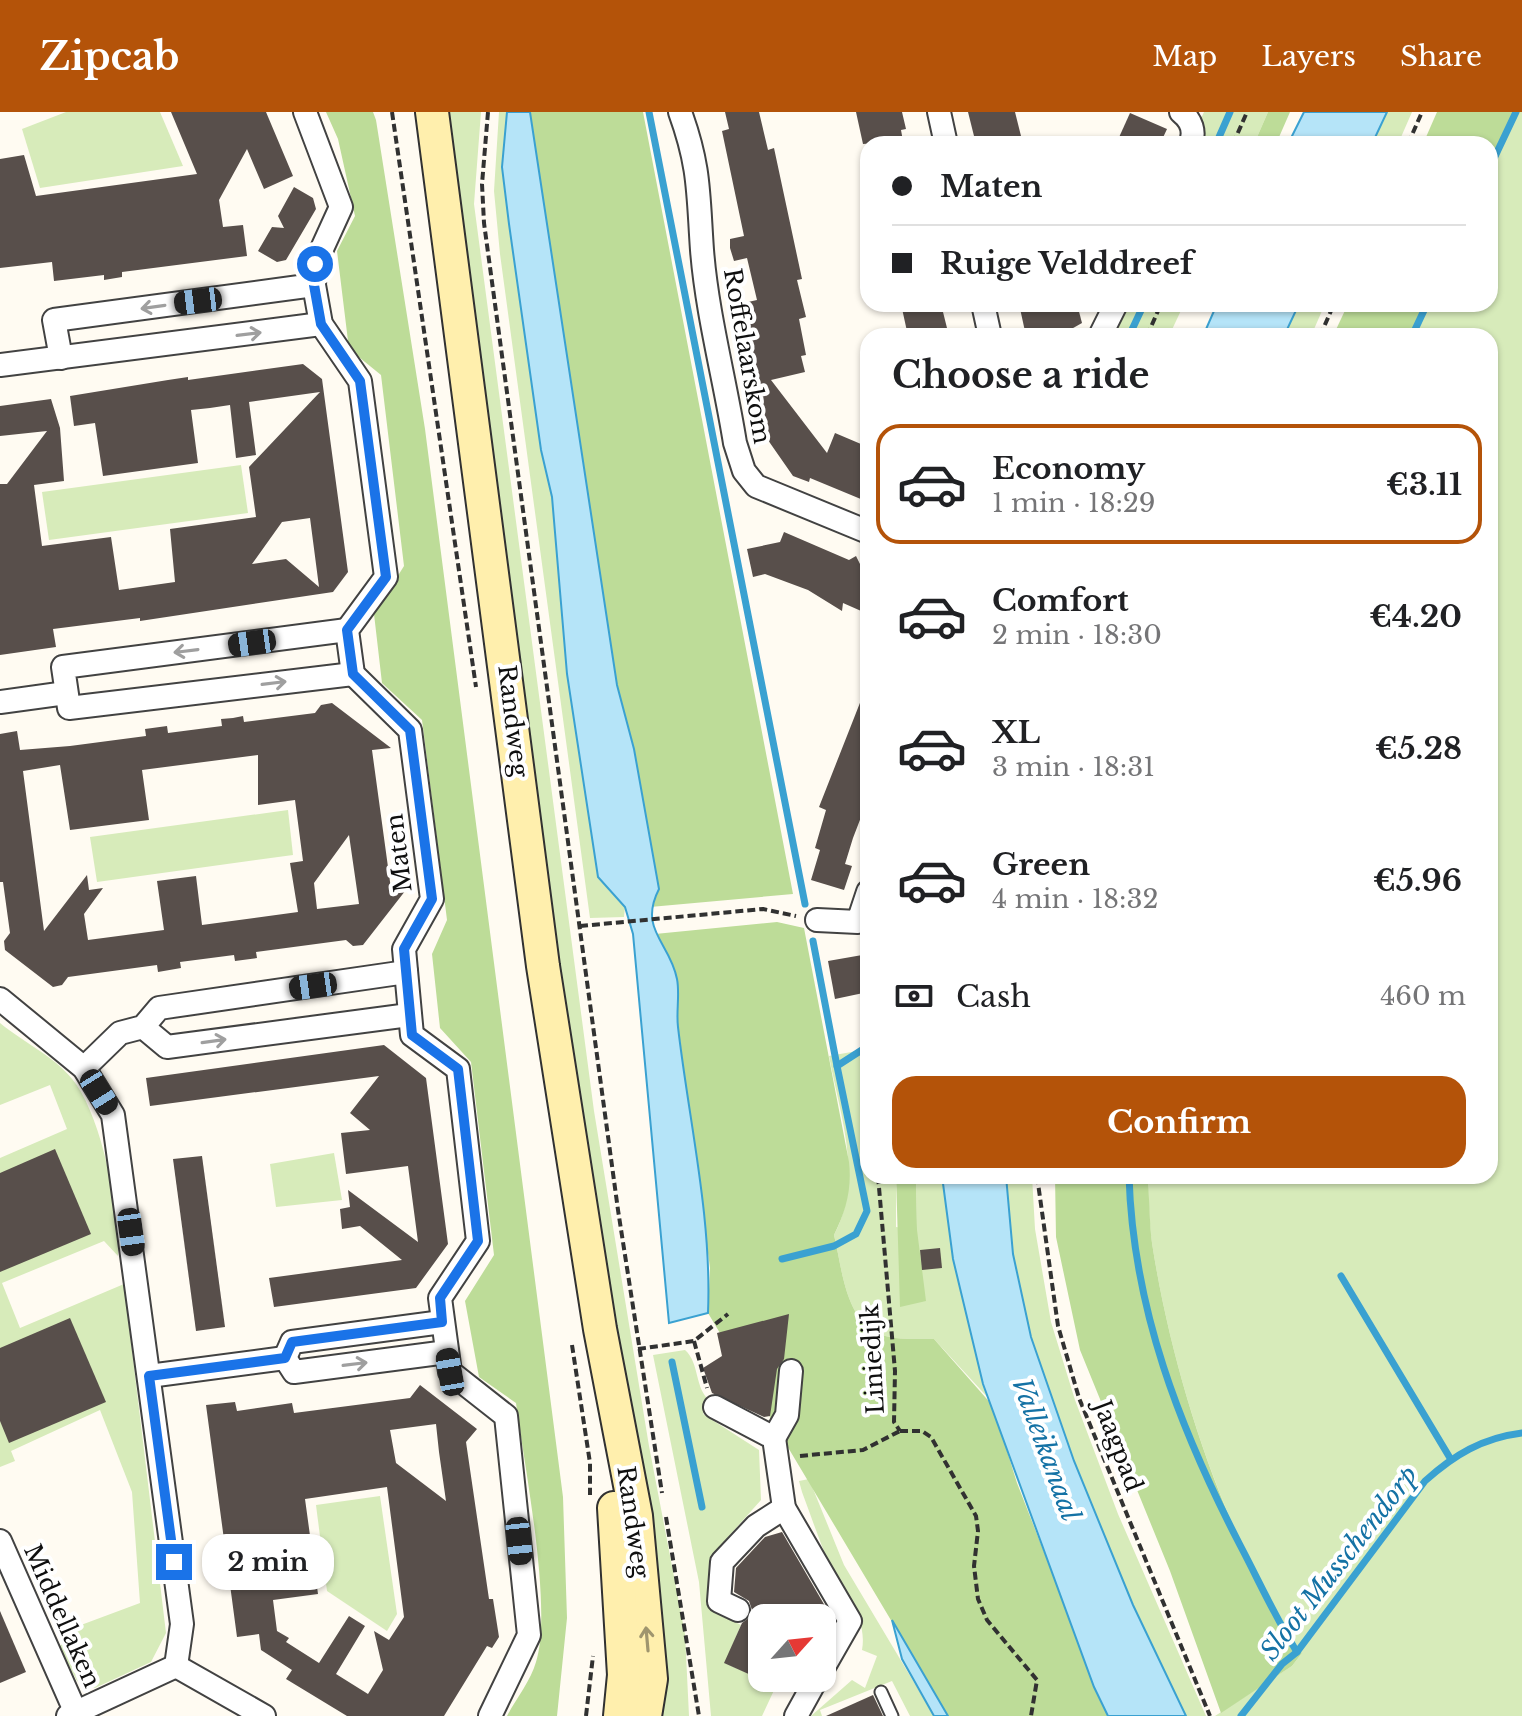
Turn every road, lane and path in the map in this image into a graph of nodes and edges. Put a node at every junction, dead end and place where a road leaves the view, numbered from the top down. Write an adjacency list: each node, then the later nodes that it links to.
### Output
1 (305, 112): 13 (street)
2 (432, 112): 34 (main road, Randweg)
3 (488, 112): 24 (path, Randweg)
4 (680, 112): 17 (street, Roffelaarskom)
5 (939, 112): 9 (street)
6 (1181, 112): 10 (street)
7 (1247, 112): 11 (path)
8 (1422, 112): 12 (path)
9 (944, 136)
10 (1194, 136)
11 (1236, 136)
12 (1412, 136)
13 (314, 285): 14 (street); 15 (street, one-way to 15)
14 (321, 324): 15 (street, one-way to 14); 18 (street)
15 (61, 358): 16 (street)
16 (0, 365)
17 (860, 529)
18 (347, 630): 19 (street); 20 (street, one-way to 20)
19 (353, 674): 20 (street, one-way to 19); 25 (street, Maten)
20 (66, 693): 21 (street)
21 (0, 702)
22 (860, 916): 23 (street)
23 (817, 920): 24 (path)
24 (580, 926): 36 (path, Randweg)
25 (406, 972): 27 (street, Maten); 28 (street)
26 (0, 999): 29 (street)
27 (409, 1015): 28 (street, one-way to 27); 33 (street, Maten)
28 (143, 1027): 29 (street)
29 (84, 1068): 40 (street)
30 (879, 1184): 42 (path, Liniedijk)
31 (1038, 1184): 61 (path, Jaagpad)
32 (728, 1314): 35 (path)
33 (442, 1322): 37 (street, Maten); 38 (street)
34 (600, 1329): 55 (main road, Randweg); 56 (main road, Randweg, one-way to 34)
35 (694, 1341): 36 (path); 41 (path)
36 (638, 1349): 57 (path, Randweg)
37 (447, 1352): 38 (street, one-way to 37); 54 (street, Maten)
38 (285, 1358): 40 (street)
39 (791, 1371): 43 (street)
40 (149, 1376): 49 (street)
41 (715, 1407): 43 (street)
42 (900, 1431): 44 (path); 60 (path, Liniedijk)
43 (774, 1438): 45 (street)
44 (810, 1455)
45 (784, 1508): 47 (street); 48 (street)
46 (0, 1541): 52 (street, Middellaken)
47 (738, 1610)
48 (836, 1646)
49 (176, 1666): 52 (street); 53 (street)
50 (809, 1692): 58 (street)
51 (881, 1692): 59 (lane)
52 (72, 1714)
53 (264, 1716)
54 (490, 1716)
55 (620, 1716)
56 (645, 1716)
57 (699, 1716)
58 (796, 1716)
59 (892, 1716)
60 (1031, 1716)
61 (1210, 1716)

